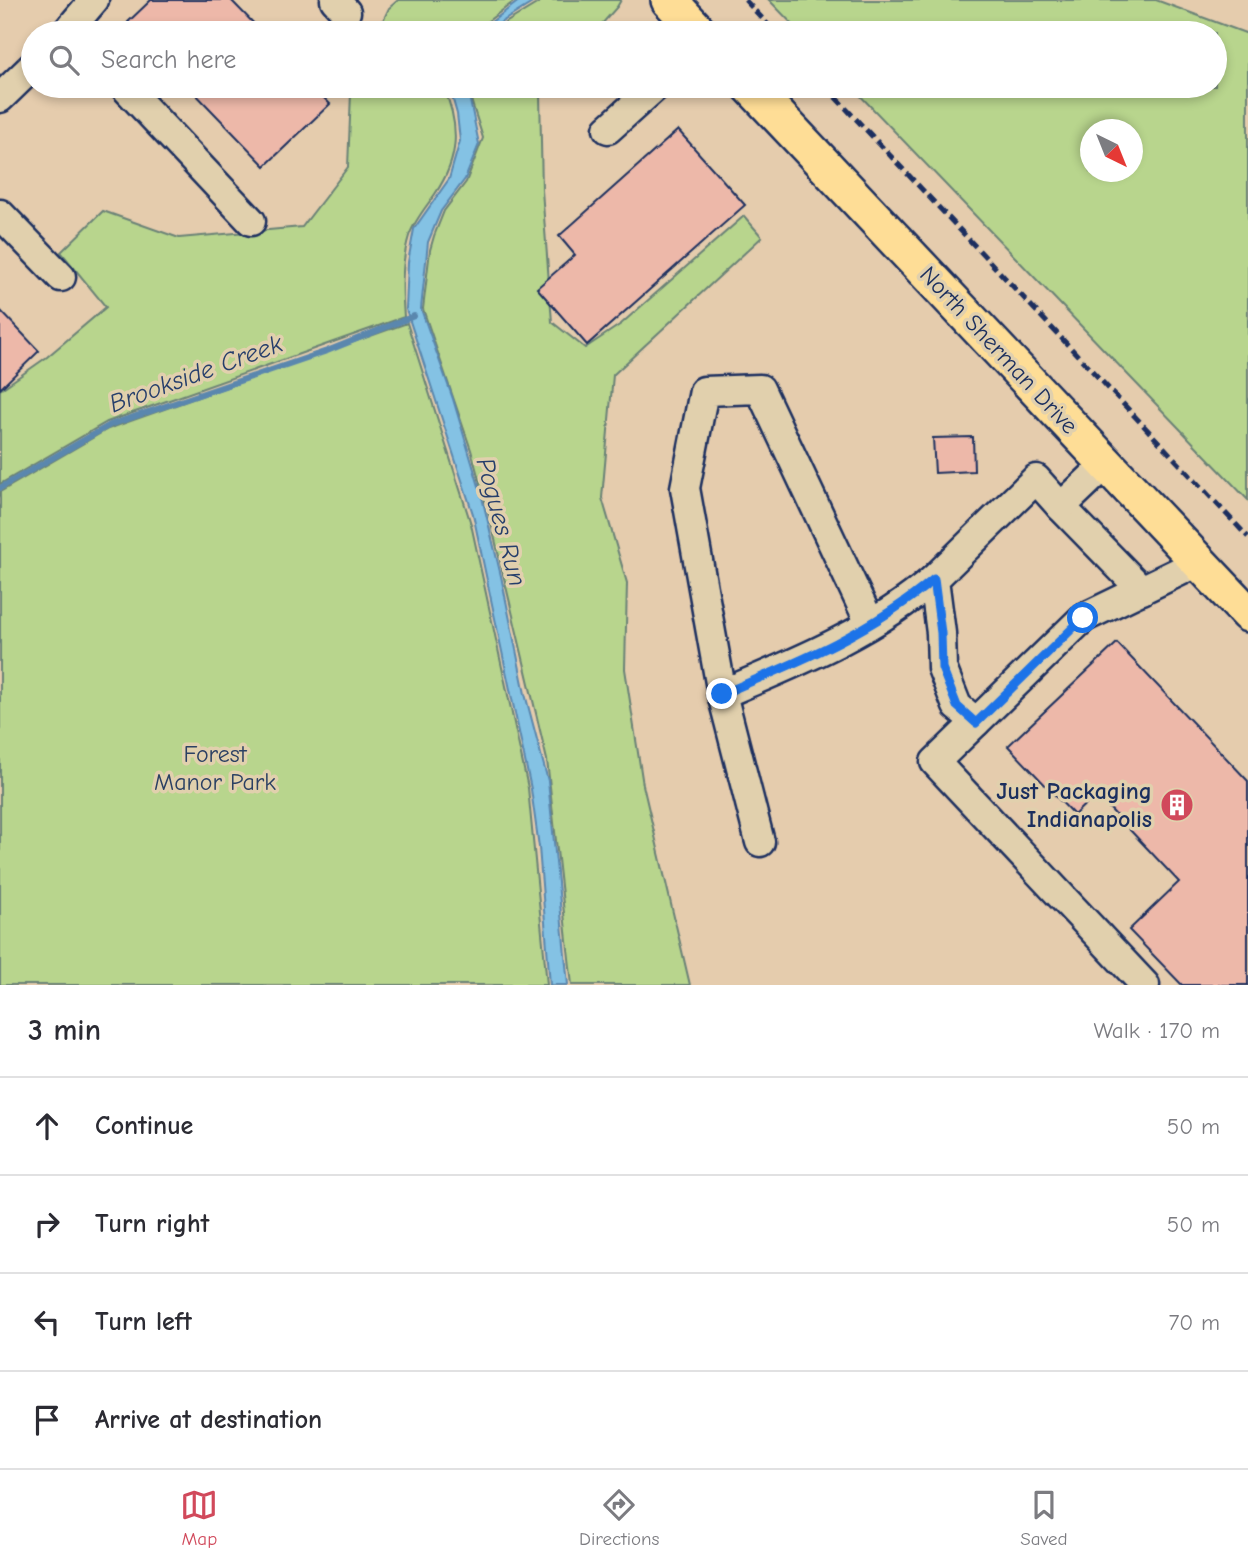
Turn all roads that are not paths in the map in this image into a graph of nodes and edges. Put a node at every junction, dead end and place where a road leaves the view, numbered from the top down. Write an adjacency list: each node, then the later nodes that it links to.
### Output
1 (669, 0): 2 (main road)
2 (689, 21)
3 (21, 78): 4 (street)
4 (0, 98)
5 (135, 98): 10 (street)
6 (643, 98): 8 (street)
7 (761, 98): 12 (main road, North Sherman Drive)
8 (608, 129)
9 (0, 214): 11 (street)
10 (251, 221)
11 (61, 277)
12 (1107, 464): 13 (street); 14 (main road, North Sherman Drive)
13 (1061, 507): 15 (street); 16 (street)
14 (1199, 562): 16 (street); 17 (main road, North Sherman Drive)
15 (934, 579): 18 (street); 20 (street)
16 (1142, 590): 20 (street)
17 (1248, 614)
18 (870, 623): 19 (street); 19 (street)
19 (722, 694): 21 (street)
20 (976, 723): 22 (street)
21 (760, 842)
22 (1145, 985)

